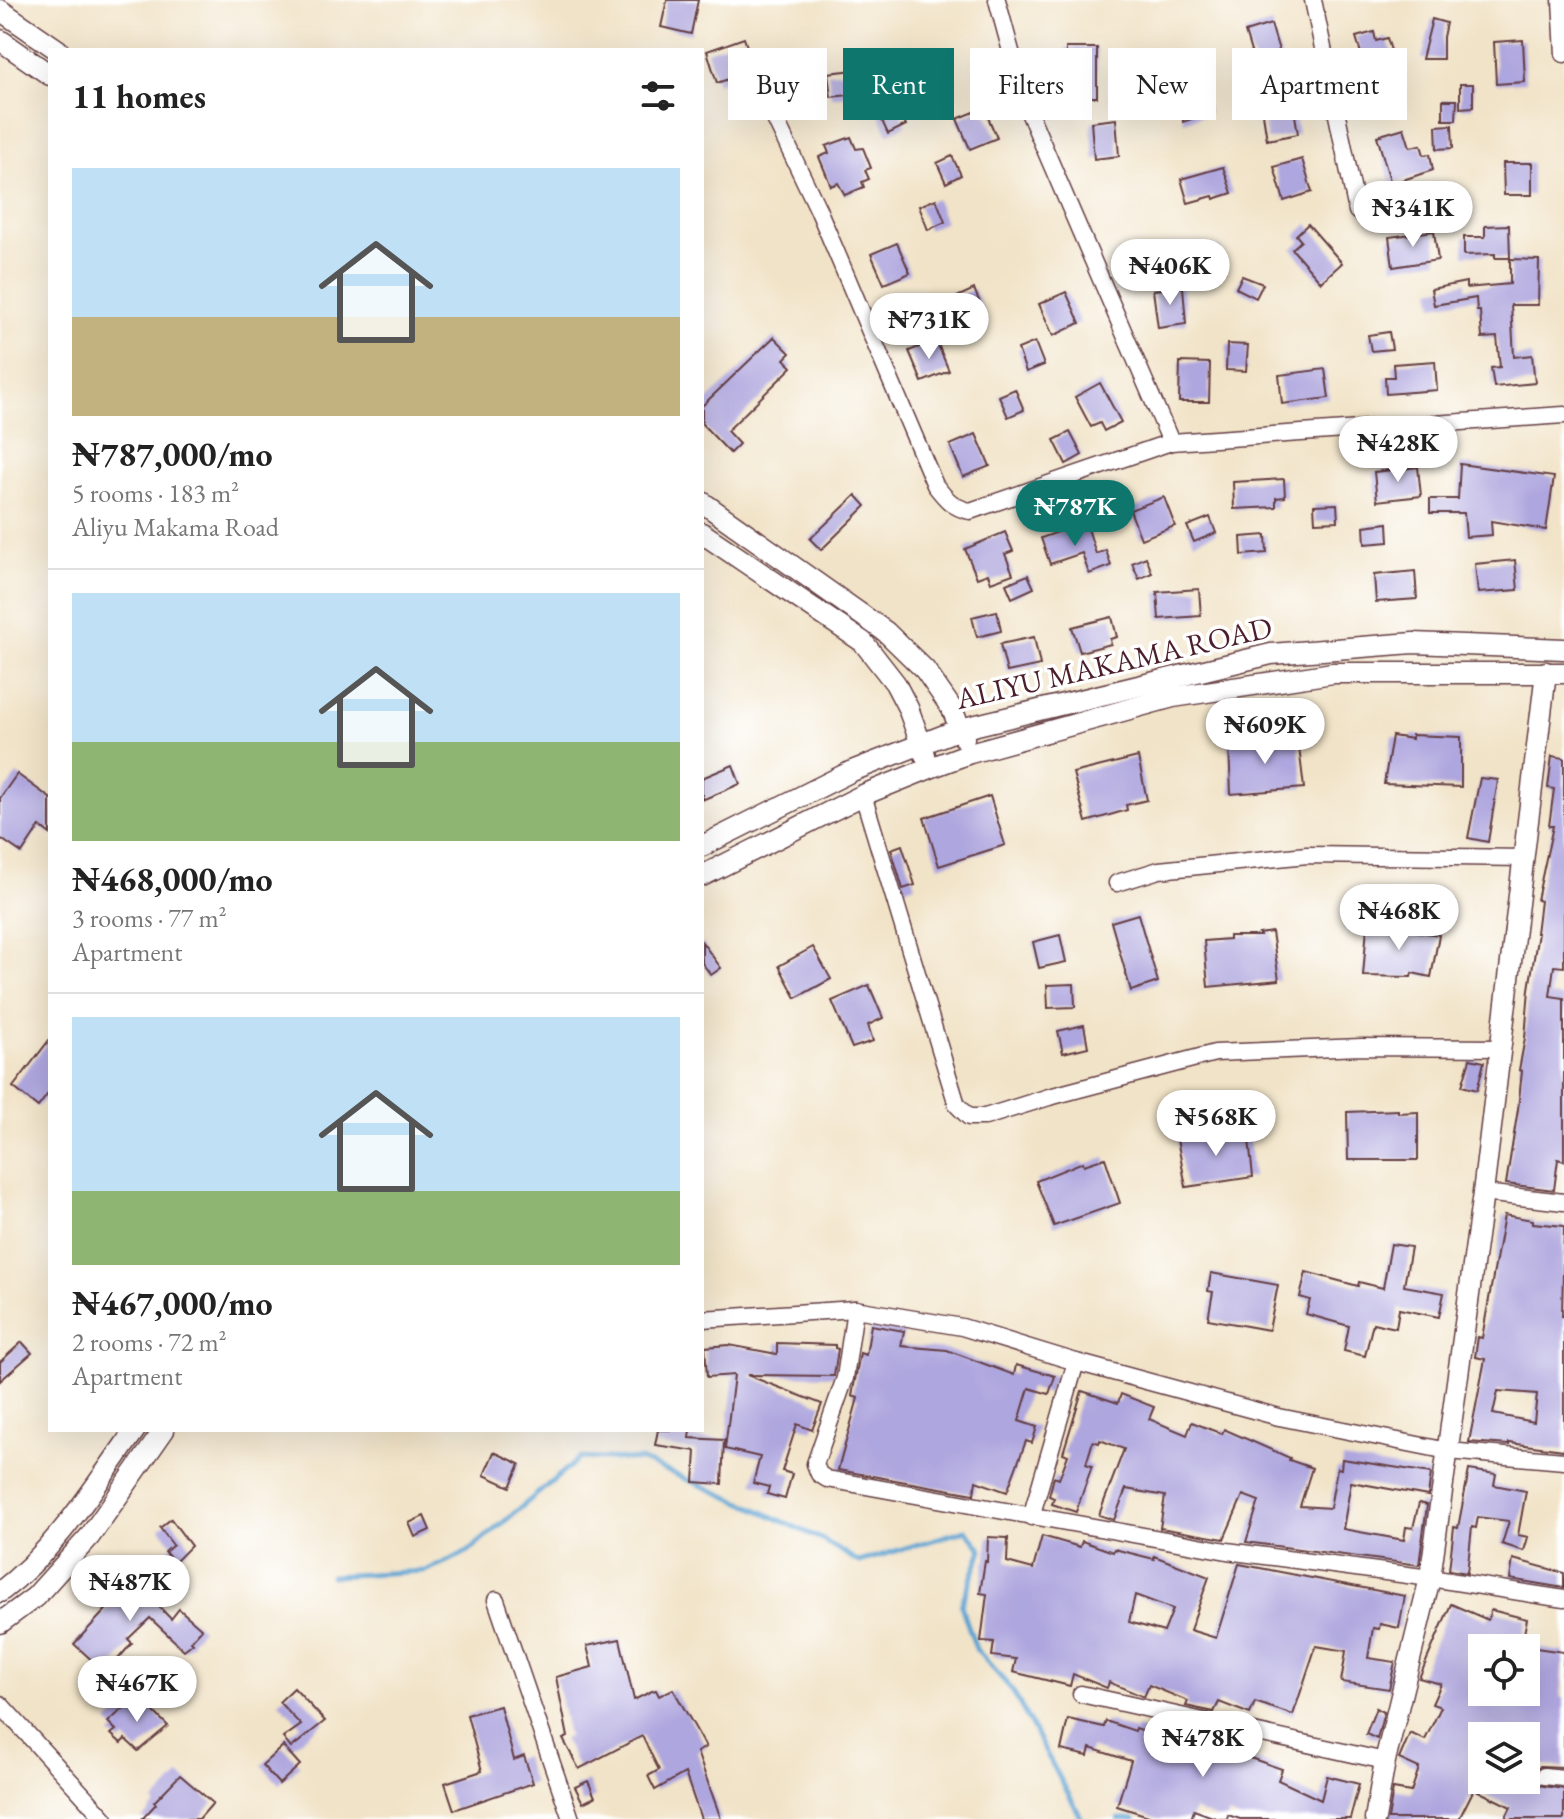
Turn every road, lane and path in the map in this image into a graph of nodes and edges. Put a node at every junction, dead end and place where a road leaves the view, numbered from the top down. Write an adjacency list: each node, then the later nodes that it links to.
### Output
1 (997, 0): 12 (street)
2 (1561, 0): 7 (street)
3 (1319, 1): 10 (street)
4 (0, 10): 6 (street)
5 (0, 40): 8 (street)
6 (55, 48)
7 (1564, 54)
8 (48, 74)
9 (776, 120): 12 (street)
10 (1357, 211)
11 (1564, 415): 12 (street)
12 (1171, 442)
13 (704, 503): 17 (street)
14 (704, 534): 18 (street)
15 (1564, 649): 17 (street, ALIYU MAKAMA ROAD)
16 (1555, 673): 19 (street, ALIYU MAKAMA ROAD); 23 (street)
17 (960, 729): 18 (street, ALIYU MAKAMA ROAD); 19 (street)
18 (921, 744): 20 (street); 22 (street, ALIYU MAKAMA ROAD)
19 (970, 753): 20 (street, ALIYU MAKAMA ROAD)
20 (930, 768): 21 (street, ALIYU MAKAMA ROAD)
21 (863, 795): 24 (street, ALIYU MAKAMA ROAD); 26 (street)
22 (704, 845)
23 (1525, 858): 25 (street); 26 (street)
24 (704, 875)
25 (1117, 883)
26 (1501, 1048): 27 (street)
27 (1483, 1193): 28 (street); 34 (street)
28 (1564, 1202)
29 (855, 1309): 30 (street); 31 (street); 36 (street)
30 (704, 1319)
31 (1076, 1362): 34 (street); 36 (street)
32 (134, 1432): 38 (street)
33 (163, 1432): 41 (street)
34 (1448, 1451): 35 (street); 37 (street)
35 (1564, 1461)
36 (1031, 1517): 37 (street)
37 (1430, 1578): 39 (street); 44 (street)
38 (0, 1592)
39 (1564, 1599)
40 (496, 1600): 48 (street)
41 (0, 1623)
42 (1081, 1694): 44 (street)
43 (0, 1704): 47 (street)
44 (1385, 1761): 49 (street)
45 (1544, 1776): 46 (street)
46 (1564, 1778)
47 (105, 1819)
48 (571, 1819)
49 (1375, 1819)

